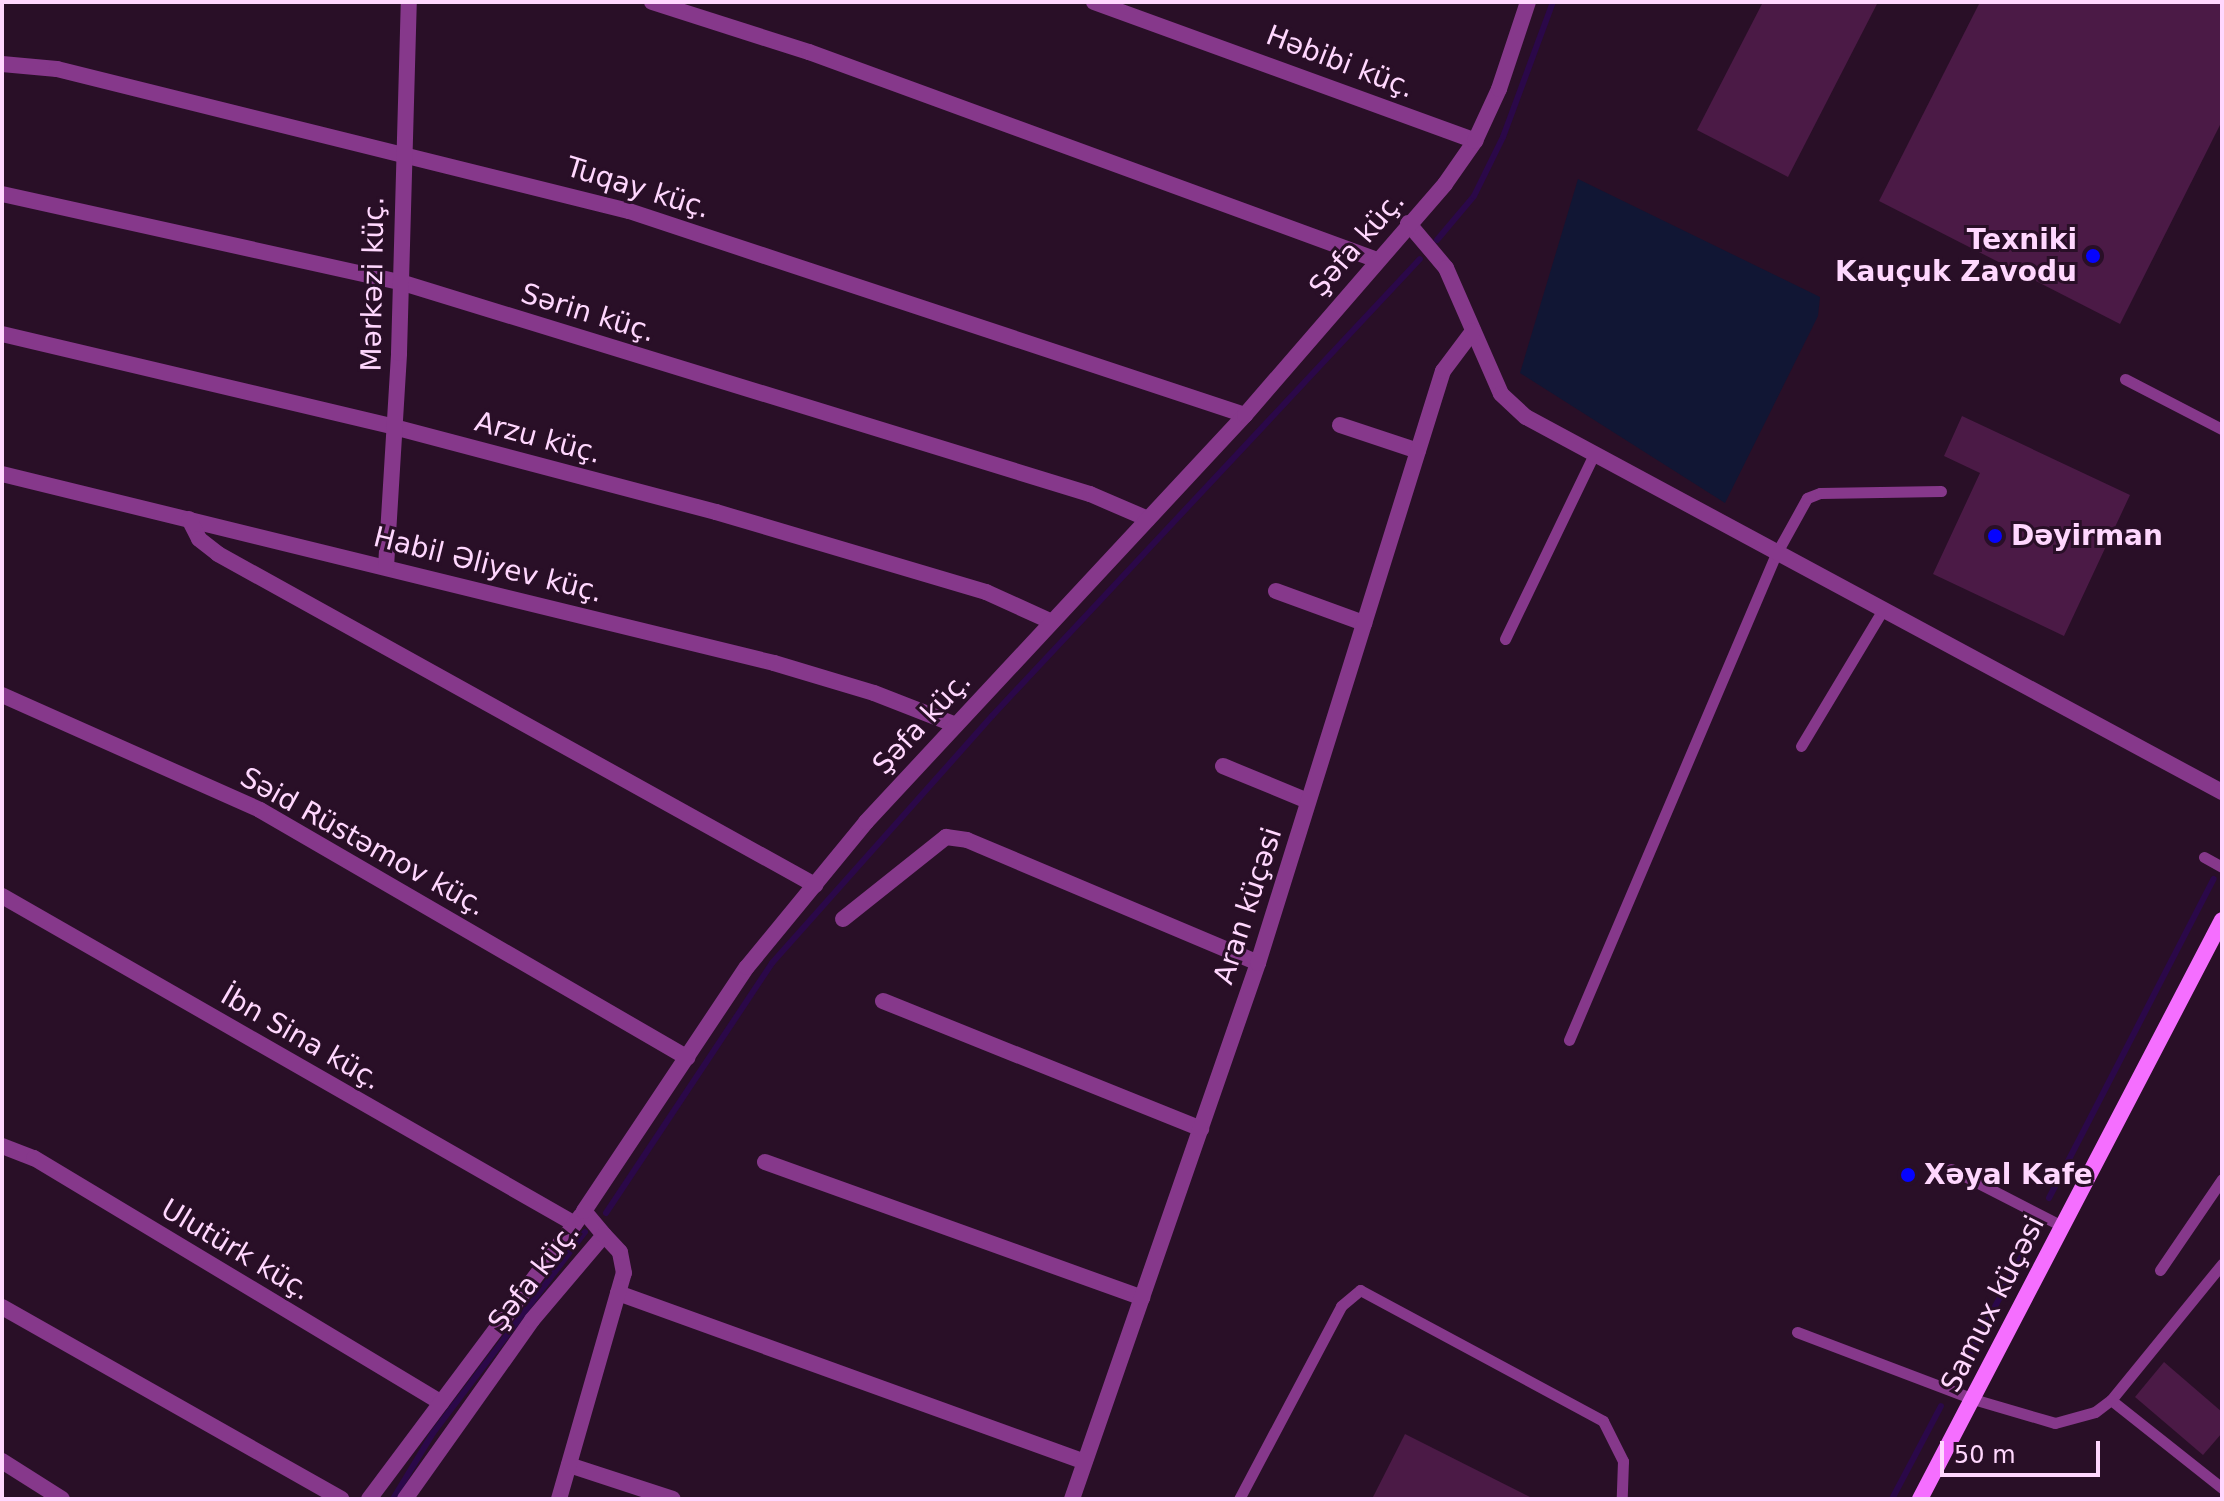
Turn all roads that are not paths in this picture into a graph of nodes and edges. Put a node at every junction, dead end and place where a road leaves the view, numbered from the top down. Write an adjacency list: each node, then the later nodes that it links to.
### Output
1 (409, 2): 7 (street, Mərkəzi küç.)
2 (652, 2): 10 (street)
3 (1094, 2): 6 (street, Həbibi küç.)
4 (1528, 2): 6 (street, Şəfa küç.)
5 (2, 64): 7 (street, Tuqay küç.)
6 (1475, 141): 9 (street, Şəfa küç.)
7 (403, 153): 11 (street, Mərkəzi küç.); 15 (street, Tuqay küç.)
8 (2, 194): 11 (street, Sərin küç.)
9 (1408, 223): 10 (street, Şəfa küç.); 12 (street)
10 (1377, 260): 15 (street, Şəfa küç.)
11 (400, 282): 17 (street, Mərkəzi küç.); 24 (street, Sərin küç.)
12 (1473, 331): 19 (street, Aran küçəsi); 20 (street)
13 (2, 334): 17 (street, Arzu küç.)
14 (2125, 379): 18 (lane)
15 (1245, 415): 24 (street, Şəfa küç.)
16 (1340, 425): 19 (street)
17 (394, 427): 26 (street, Mərkəzi küç.); 29 (street, Arzu küç.)
18 (2222, 429)
19 (1418, 451): 30 (street, Aran küçəsi)
20 (1594, 454): 25 (street); 31 (lane)
21 (2, 474): 23 (street, Habil Əliyev küç.)
22 (1941, 491): 25 (lane)
23 (189, 519): 26 (street, Habil Əliyev küç.); 40 (street)
24 (1148, 519): 29 (street, Şəfa küç.)
25 (1776, 554): 28 (street); 46 (lane)
26 (386, 567): 33 (street, Habil Əliyev küç.)
27 (1276, 591): 30 (street)
28 (1882, 611): 34 (lane); 36 (street)
29 (1052, 622): 33 (street, Şəfa küç.)
30 (1364, 623): 37 (street, Aran küçəsi)
31 (1505, 639)
32 (2, 695): 47 (street, Səid Rüstəmov küç.)
33 (956, 725): 40 (street, Şəfa küç.)
34 (1801, 746)
35 (1223, 766): 37 (street)
36 (2222, 792)
37 (1308, 801): 44 (street, Aran küçəsi)
38 (2204, 857): 39 (lane)
39 (2222, 867)
40 (815, 885): 47 (street, Şəfa küç.)
41 (2, 896): 53 (street, İbn Sina küç.)
42 (843, 919): 44 (street)
43 (2222, 920): 54 (main road, Samux küçəsi)
44 (1258, 963): 48 (street, Aran küçəsi)
45 (883, 1001): 48 (street)
46 (1569, 1040)
47 (687, 1058): 53 (street, Şəfa küç.)
48 (1201, 1129): 59 (street, Aran küçəsi)
49 (2, 1146): 64 (street, Ulutürk küç.)
50 (765, 1162): 59 (street)
51 (1951, 1169): 54 (lane)
52 (2222, 1179): 57 (lane)
53 (580, 1218): 55 (street, Şəfa küç.); 64 (street)
54 (2062, 1226): 62 (main road, Samux küçəsi)
55 (604, 1235): 58 (street); 72 (street, Şəfa küç.)
56 (2222, 1264): 63 (lane)
57 (2160, 1270)
58 (618, 1293): 66 (street); 67 (street)
59 (1142, 1298): 66 (street, Aran küçəsi)
60 (2, 1307): 70 (street)
61 (1797, 1332): 62 (lane)
62 (1973, 1399): 63 (lane); 78 (main road, Samux küçəsi)
63 (2111, 1400): 68 (lane)
64 (441, 1403): 71 (street)
65 (2, 1461): 69 (street)
66 (1084, 1462): 75 (street, Aran küçəsi)
67 (569, 1465): 73 (street); 74 (street)
68 (2222, 1488)
69 (62, 1499)
70 (341, 1499)
71 (369, 1499)
72 (405, 1499)
73 (559, 1499)
74 (673, 1499)
75 (1072, 1499)
76 (1239, 1499): 77 (lane)
77 (1622, 1499)
78 (1920, 1499)

